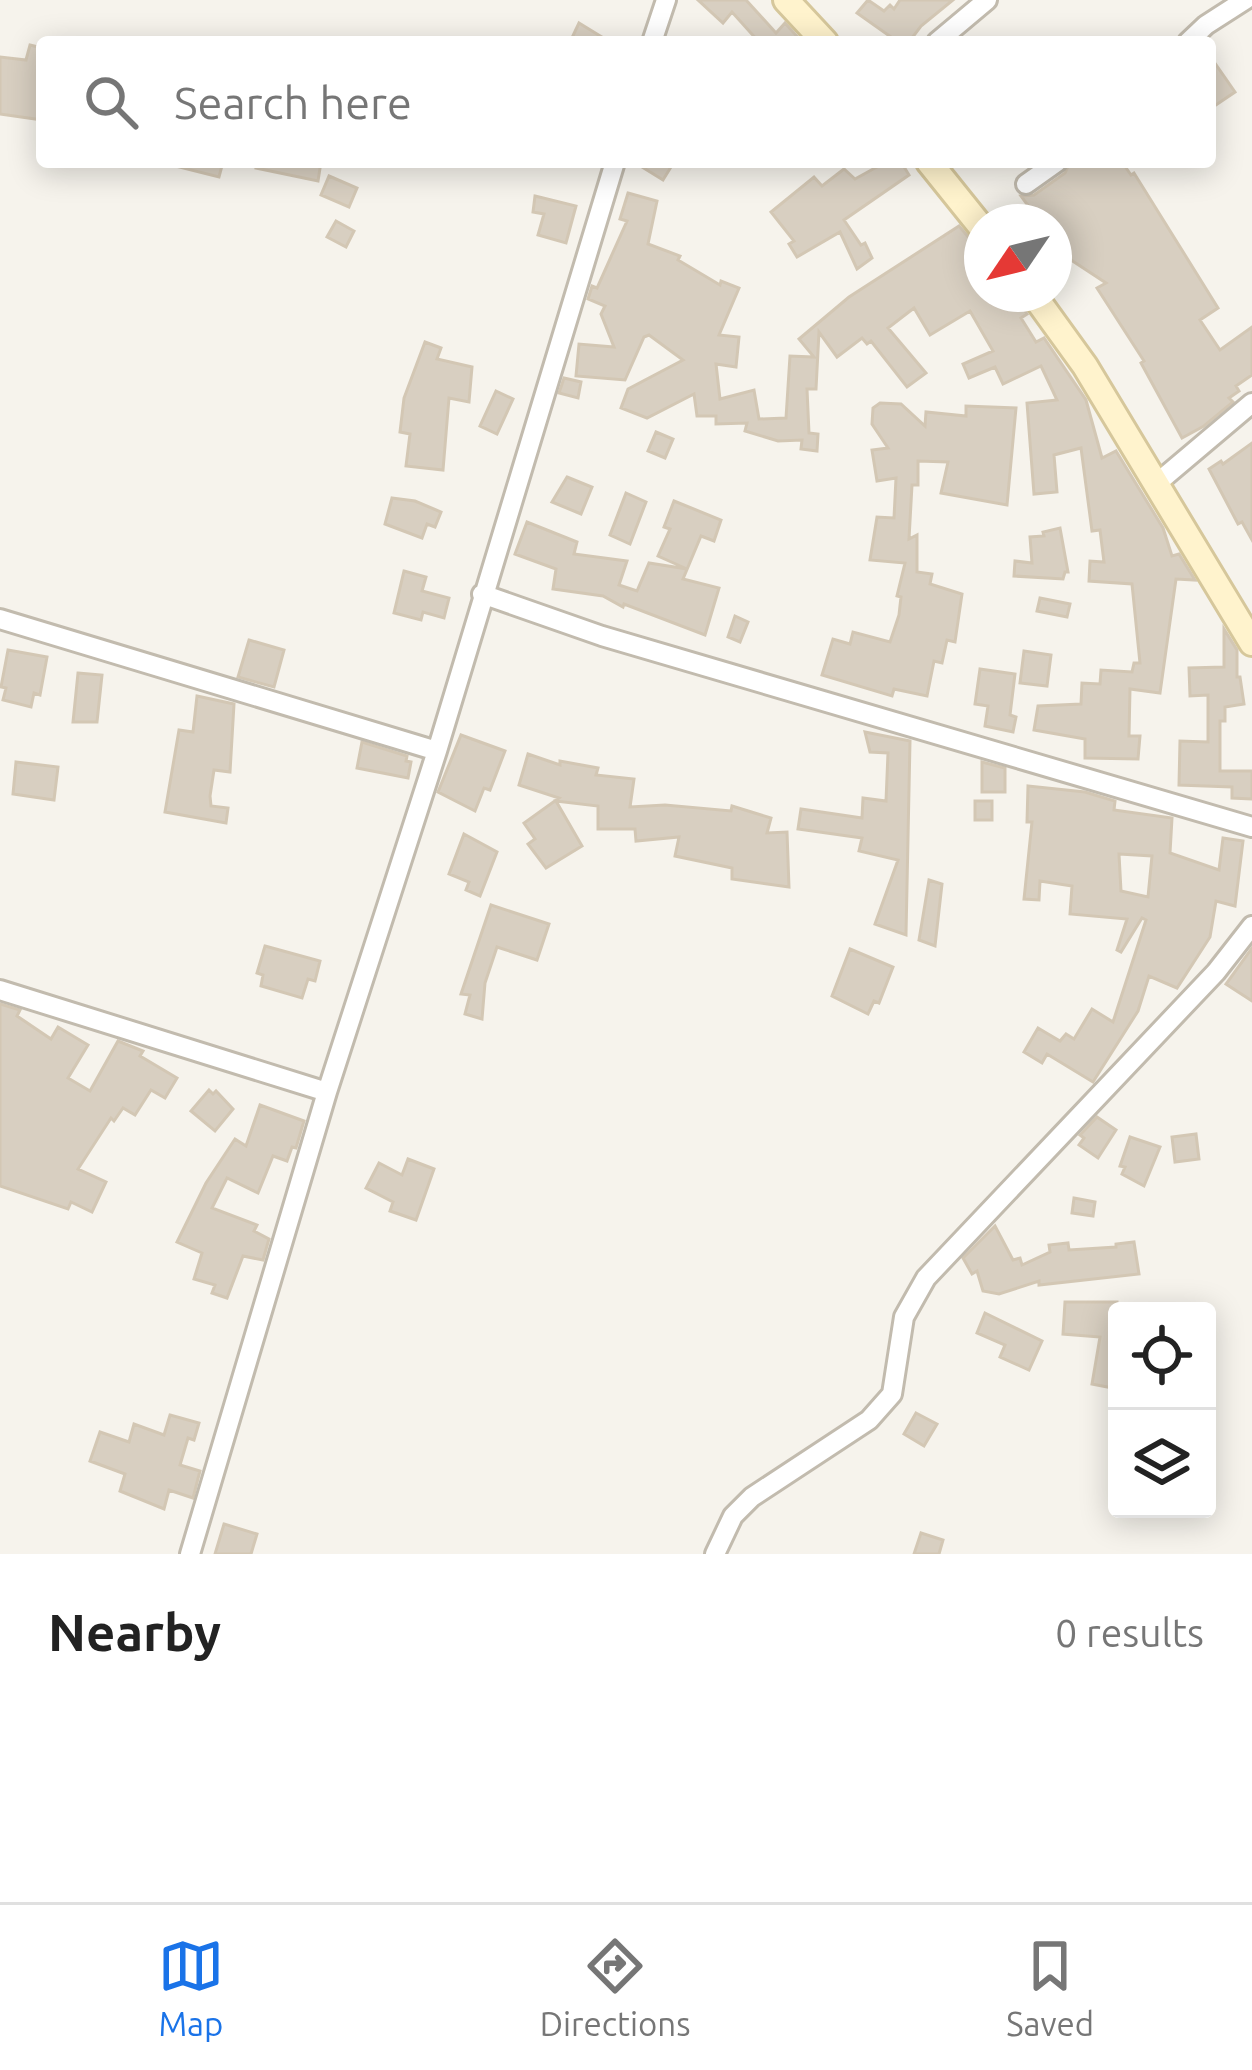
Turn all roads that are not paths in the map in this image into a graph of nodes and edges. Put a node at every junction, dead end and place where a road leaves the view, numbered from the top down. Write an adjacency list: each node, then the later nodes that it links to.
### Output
1 (666, 0): 5 (street)
2 (786, 0): 6 (main road)
3 (987, 0): 7 (street)
4 (1245, 0): 8 (street)
5 (654, 36)
6 (819, 36)
7 (945, 36)
8 (1194, 36)
9 (613, 168): 17 (street)
10 (934, 168): 13 (main road)
11 (1049, 168): 12 (street)
12 (1026, 184)
13 (964, 206)
14 (1046, 312): 16 (main road)
15 (1252, 403): 16 (street)
16 (1156, 484): 19 (main road)
17 (482, 594): 20 (street); 21 (street)
18 (0, 620): 20 (street)
19 (1252, 643)
20 (437, 751): 24 (street)
21 (1252, 827)
22 (1252, 926): 26 (street)
23 (0, 990): 24 (street)
24 (327, 1092): 25 (street)
25 (190, 1554)
26 (716, 1554)

